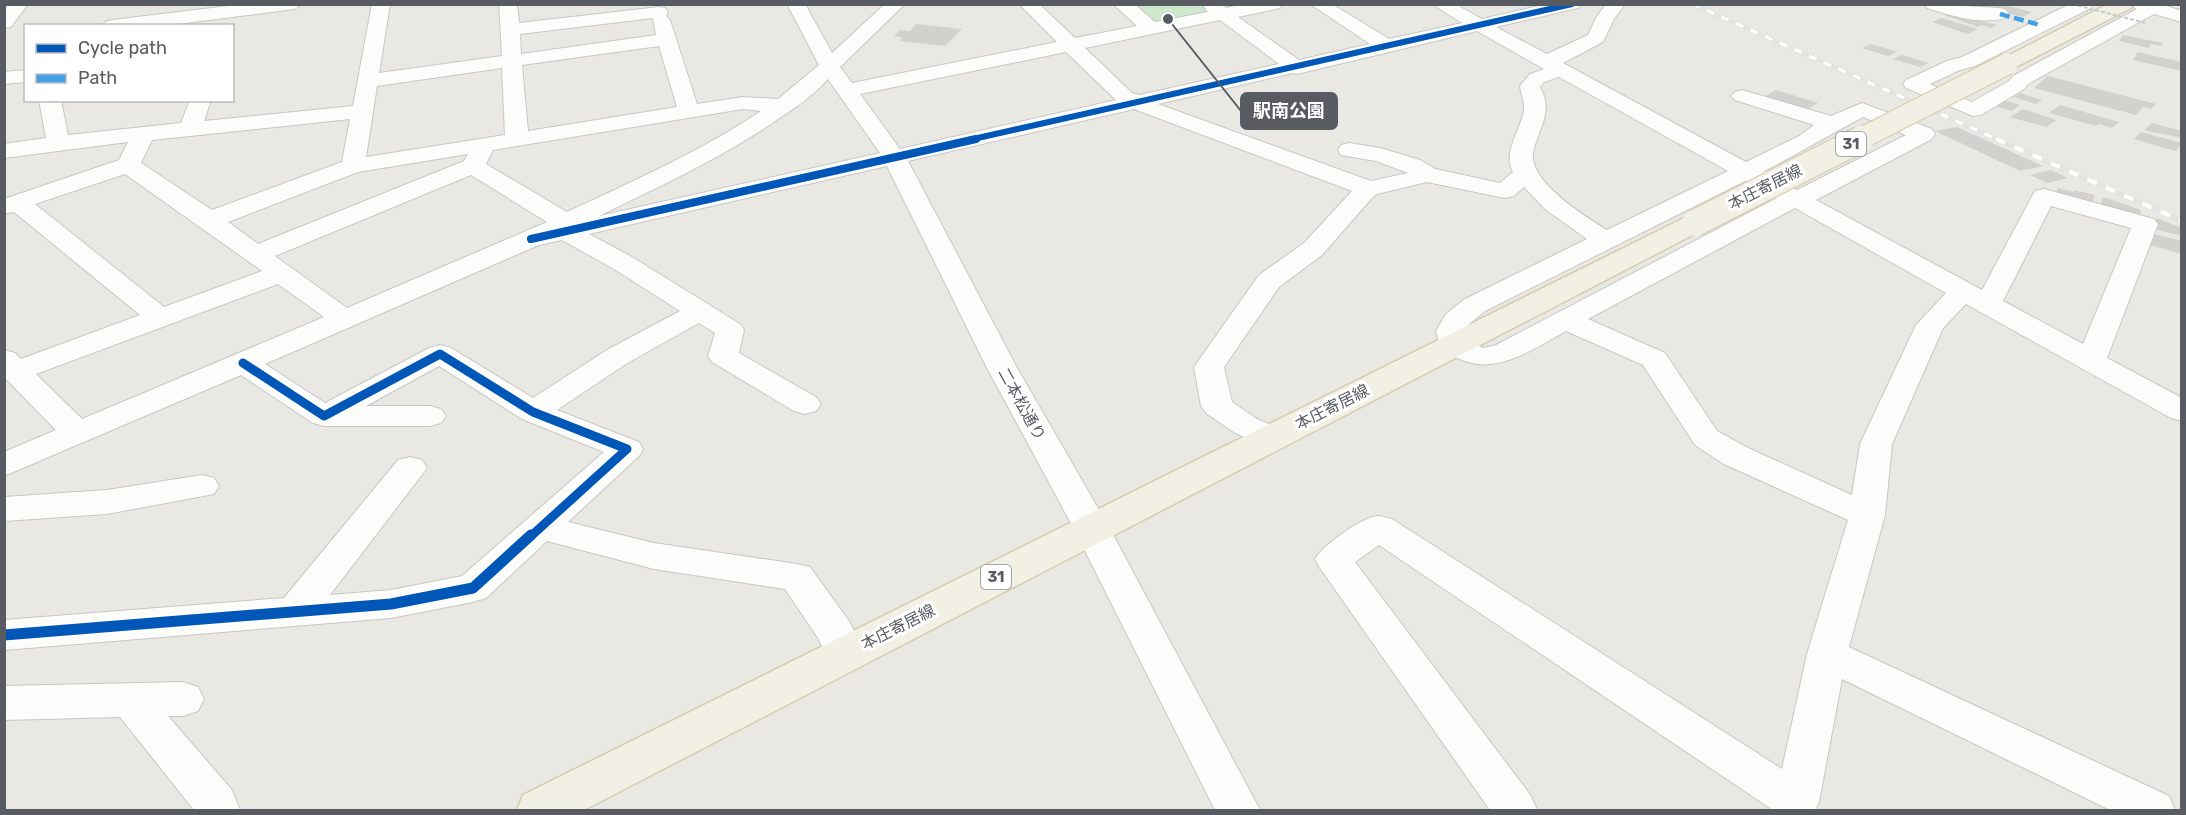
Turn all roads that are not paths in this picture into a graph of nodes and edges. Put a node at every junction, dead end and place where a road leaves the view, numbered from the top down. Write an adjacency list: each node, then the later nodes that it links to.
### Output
1 (19, 4): 28 (street)
2 (294, 4): 23 (street)
3 (381, 4): 38 (street)
4 (508, 4): 26 (street)
5 (678, 4): 18 (street)
6 (796, 4): 34 (street, 二本松通り)
7 (896, 4): 34 (street)
8 (1028, 4): 30 (street)
9 (1122, 4): 27 (street)
10 (1274, 4): 19 (street)
11 (1319, 4): 31 (street)
12 (1442, 4): 25 (street)
13 (1572, 4): 25 (street)
14 (1616, 4): 33 (street)
15 (1933, 4): 21 (street)
16 (2085, 4): 20 (street)
17 (2124, 4): 74 (main road, 本庄寄居線 / 31, bridge)
18 (657, 8): 26 (street); 29 (street)
19 (1216, 9): 27 (street); 35 (street)
20 (2145, 12): 22 (street)
21 (2000, 14)
22 (2181, 17)
23 (235, 18): 24 (street)
24 (143, 24)
25 (1480, 26): 31 (street); 33 (street)
26 (509, 30): 32 (street)
27 (1152, 30): 30 (street)
28 (8, 33)
29 (667, 39): 32 (street); 46 (street)
30 (1071, 46): 39 (street); 43 (street)
31 (1388, 47): 35 (street)
32 (512, 61): 38 (street); 50 (street)
33 (1552, 65): 58 (street); 59 (street)
34 (829, 66): 39 (street, 二本松通り); 44 (street)
35 (1298, 68): 43 (street)
36 (24, 76): 37 (street)
37 (4, 78)
38 (368, 81): 45 (street)
39 (847, 90): 55 (street, 二本松通り)
40 (1742, 96): 47 (street)
41 (50, 102): 51 (street)
42 (200, 102): 48 (street)
43 (1137, 103): 55 (street); 61 (street)
44 (783, 106): 46 (street); 65 (street)
45 (363, 111): 48 (street); 57 (street)
46 (689, 112): 50 (street)
47 (1834, 124): 58 (street); 62 (street)
48 (190, 129): 49 (street)
49 (144, 134): 51 (street); 56 (street)
50 (517, 140): 54 (street)
51 (58, 143): 53 (street)
52 (1349, 150): 60 (street)
53 (4, 152)
54 (479, 155): 57 (street); 65 (street); 67 (street)
55 (895, 158): 65 (street); 91 (street, 二本松通り)
56 (128, 165): 63 (street); 64 (street)
57 (353, 166): 64 (street)
58 (1745, 171): 62 (street); 66 (street)
59 (1525, 174): 60 (street); 66 (street)
60 (1427, 175): 61 (street)
61 (1369, 189): 84 (street)
62 (1797, 199): 69 (street); 73 (street)
63 (11, 204): 71 (street)
64 (209, 220): 67 (street)
65 (566, 227): 70 (street); 72 (street)
66 (1605, 239): 74 (street)
67 (256, 254): 68 (street)
68 (282, 273): 71 (street); 72 (street)
69 (1975, 297): 75 (street); 75 (street); 89 (street)
70 (700, 311): 78 (street); 80 (street)
71 (160, 318): 77 (street)
72 (344, 320): 76 (street)
73 (1566, 320): 74 (street); 89 (street)
74 (1454, 346): 84 (main road, 本庄寄居線 / 31)
75 (2091, 361): 79 (street)
76 (243, 363): 81 (street); 83 (street)
77 (10, 365): 83 (street)
78 (805, 404)
79 (2181, 411)
80 (533, 412): 81 (street); 90 (street)
81 (324, 416): 82 (street)
82 (430, 416)
83 (78, 434): 85 (street)
84 (1271, 437): 91 (main road, 本庄寄居線 / 31)
85 (4, 465)
86 (410, 468): 92 (street)
87 (202, 486): 88 (street)
88 (4, 509)
89 (1868, 515): 95 (street)
90 (541, 527): 92 (street); 94 (street)
91 (1092, 529): 94 (main road, 本庄寄居線 / 31); 102 (street, 二本松通り)
92 (294, 613): 93 (street)
93 (4, 635)
94 (845, 653): 101 (main road, 本庄寄居線 / 31)
95 (1827, 654): 99 (street); 104 (street)
96 (183, 699): 97 (street)
97 (131, 701): 98 (street); 100 (street)
98 (4, 703)
99 (1794, 806): 103 (street)
100 (218, 810)
101 (540, 810)
102 (1238, 810)
103 (1515, 810)
104 (2153, 810)

